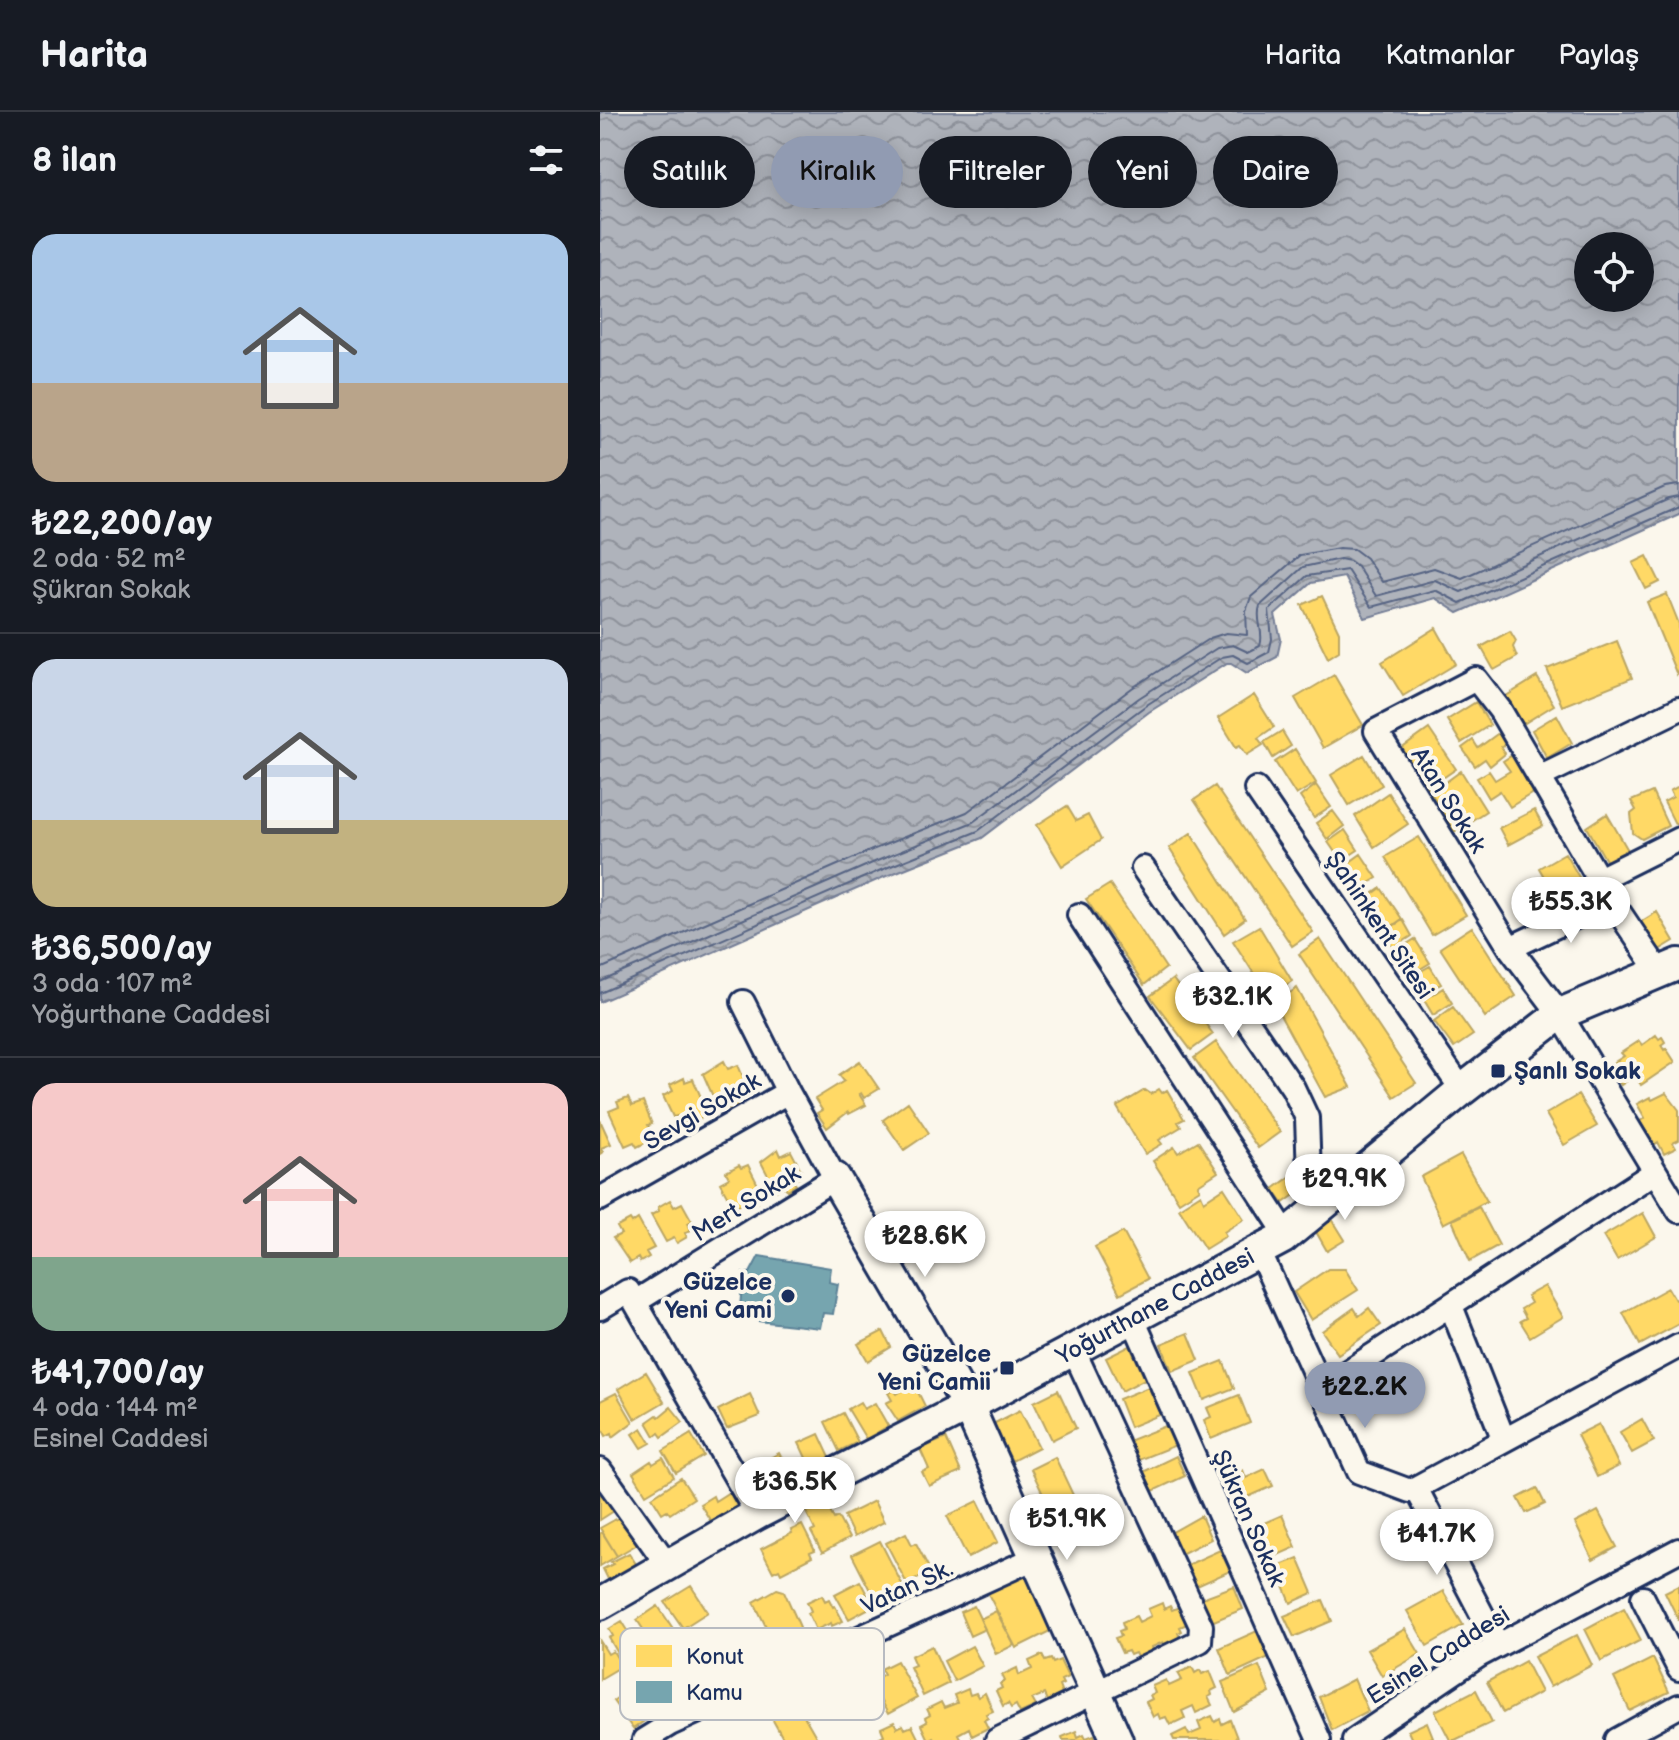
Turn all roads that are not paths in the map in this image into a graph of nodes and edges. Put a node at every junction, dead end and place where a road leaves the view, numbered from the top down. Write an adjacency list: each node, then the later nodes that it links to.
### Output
1 (1679, 709): 2 (street)
2 (1541, 776): 6 (street); 9 (street, Atan Sokak)
3 (1256, 789): 13 (street, Şahinkent Sitesi)
4 (1679, 839): 6 (street)
5 (1143, 868): 18 (street)
6 (1599, 879): 7 (street)
7 (1611, 900): 9 (street); 10 (street)
8 (1079, 915): 20 (street)
9 (1510, 948): 12 (street, Atan Sokak)
10 (1669, 969): 12 (main road, Yoğurthane Caddesi)
11 (743, 1002): 14 (street, Mert Sokak)
12 (1560, 1014): 13 (main road, Yoğurthane Caddesi); 15 (street, Atan Sokak)
13 (1462, 1090): 18 (main road, Yoğurthane Caddesi)
14 (788, 1092): 16 (street, Mert Sokak); 17 (street, Sevgi Sokak)
15 (1655, 1172): 19 (street, Atan Sokak); 22 (street)
16 (835, 1178): 21 (street, Mert Sokak); 28 (main road)
17 (600, 1199)
18 (1323, 1205): 20 (main road, Yoğurthane Caddesi)
19 (1679, 1211)
20 (1276, 1242): 24 (main road, Yoğurthane Caddesi); 27 (street)
21 (635, 1302): 23 (street, Mert Sokak); 32 (street)
22 (1451, 1306): 27 (street); 29 (street)
23 (600, 1308)
24 (1132, 1317): 26 (main road, Yoğurthane Caddesi); 48 (street, Şükran Sokak)
25 (1679, 1346): 29 (street)
26 (1073, 1349): 28 (main road, Yoğurthane Caddesi); 41 (street)
27 (1321, 1389): 31 (street)
28 (968, 1406): 32 (main road, Yoğurthane Caddesi); 34 (main road)
29 (1504, 1440): 31 (street)
30 (600, 1470): 35 (street)
31 (1416, 1488): 39 (street)
32 (757, 1514): 35 (main road, Yoğurthane Caddesi)
33 (1679, 1550): 39 (street, Esinel Caddesi)
34 (1035, 1558): 38 (street, Vatan Sk.); 41 (main road)
35 (667, 1564): 37 (main road, Yoğurthane Caddesi)
36 (1643, 1598): 40 (street)
37 (600, 1604)
38 (881, 1628)
39 (1498, 1645): 44 (street, Esinel Caddesi)
40 (1679, 1669)
41 (1096, 1693): 46 (street); 47 (main road)
42 (1679, 1706): 49 (street)
43 (679, 1720): 45 (street, Vatan Sk.)
44 (1365, 1736)
45 (644, 1740)
46 (997, 1740)
47 (1117, 1740)
48 (1319, 1740)
49 (1617, 1740)

